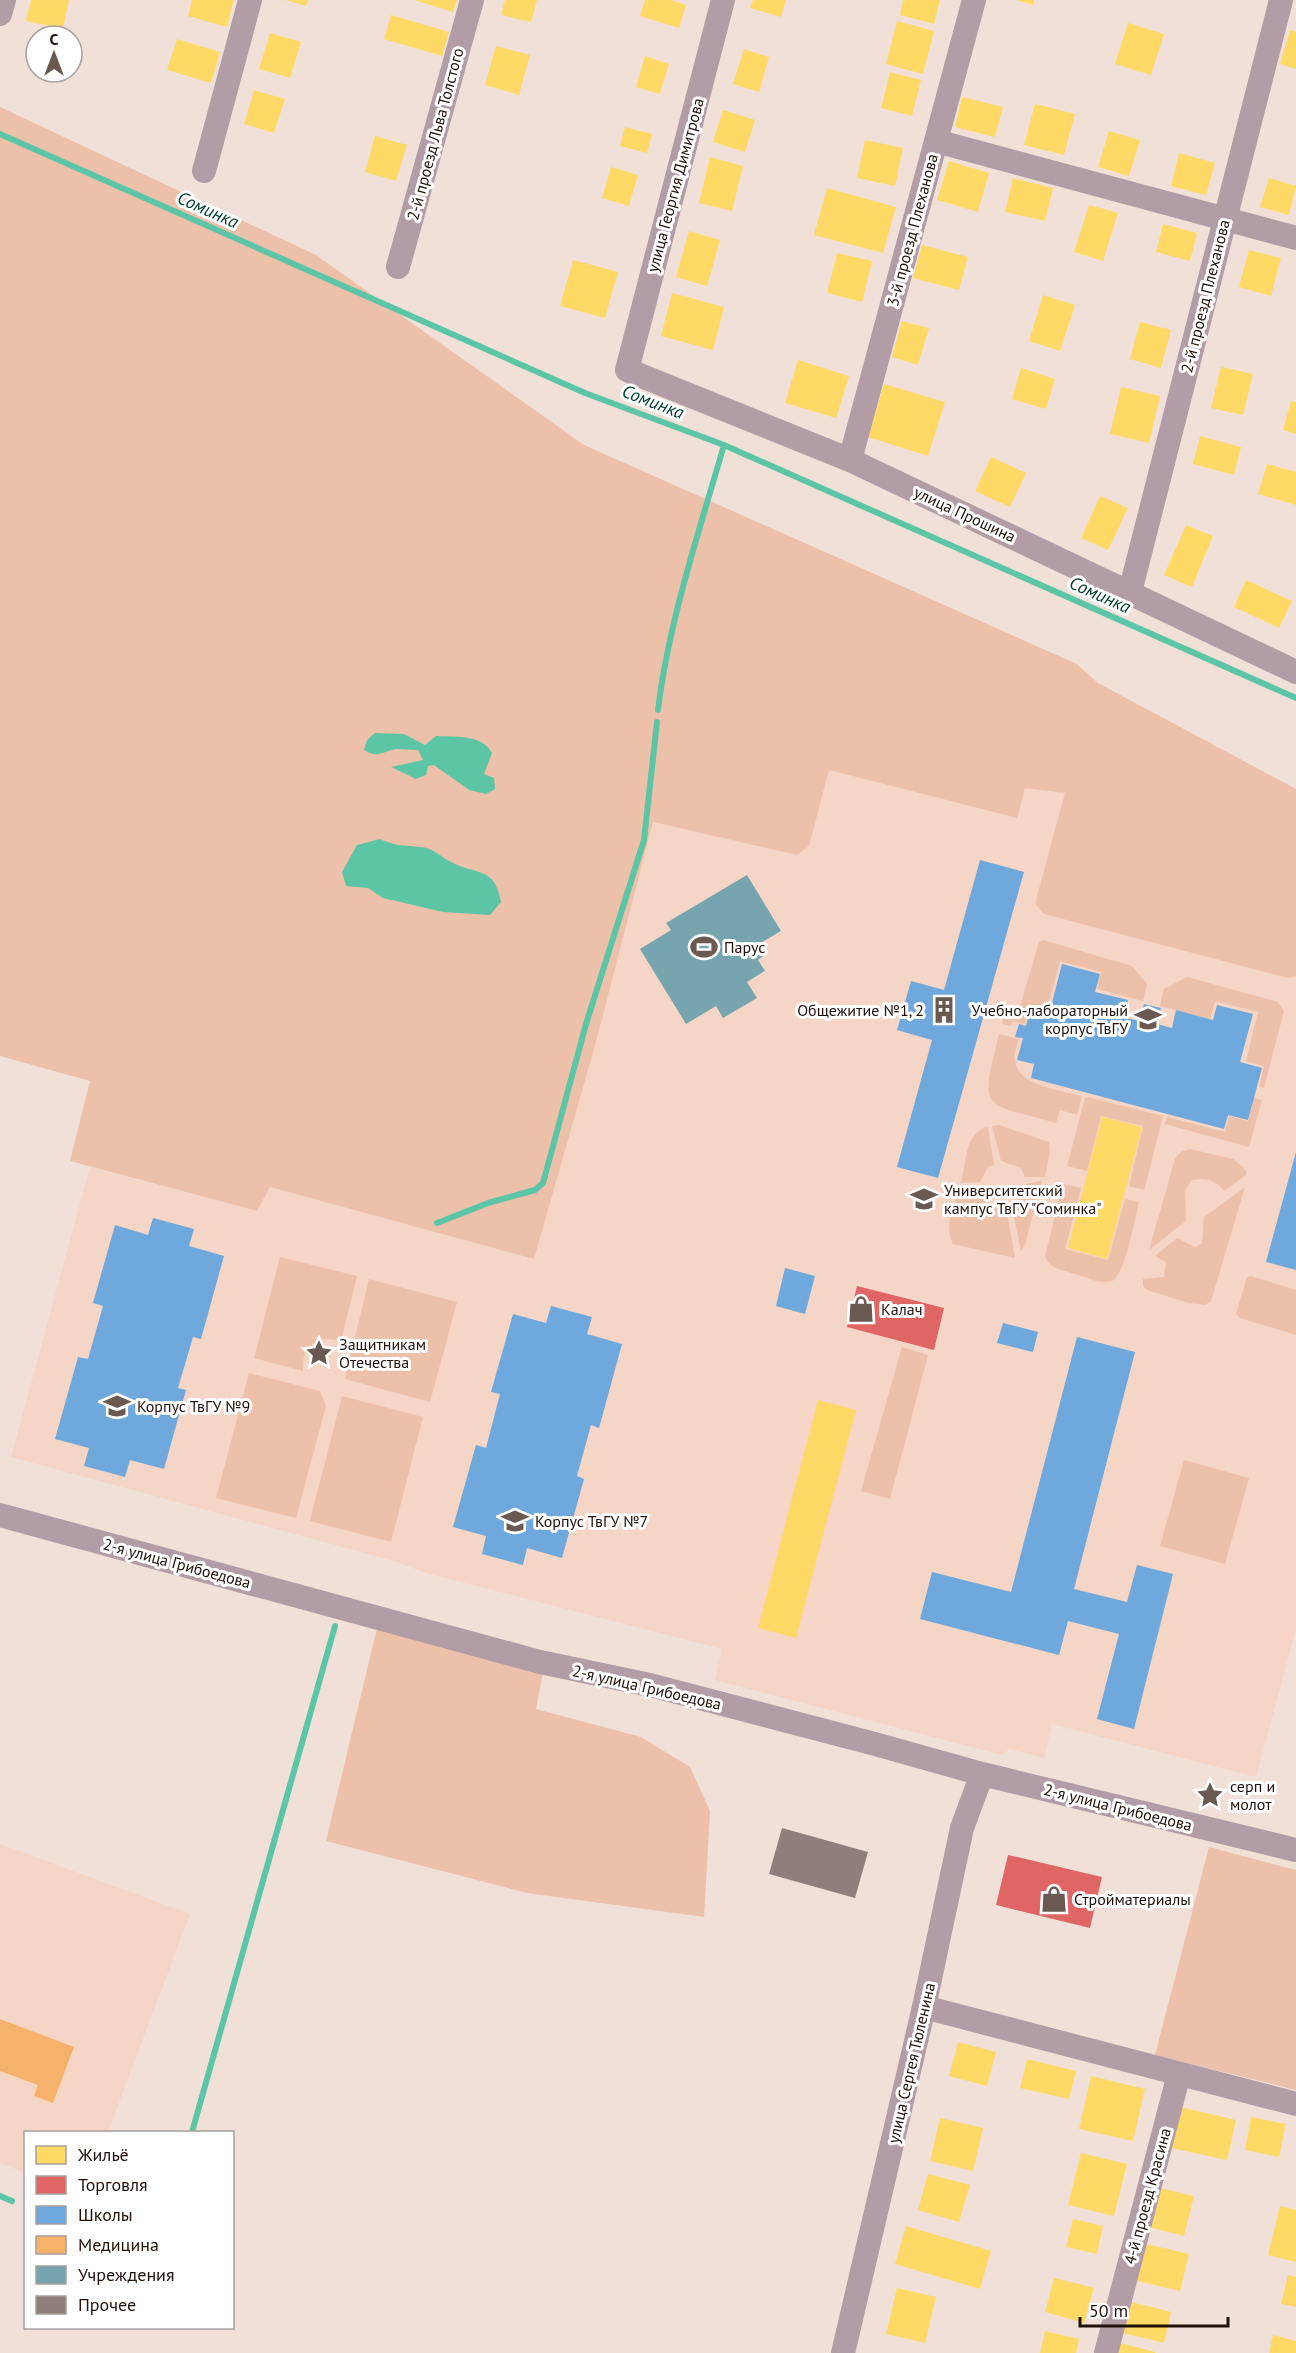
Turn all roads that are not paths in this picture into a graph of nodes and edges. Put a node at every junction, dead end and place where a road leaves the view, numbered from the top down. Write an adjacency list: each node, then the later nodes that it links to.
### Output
1 (4, 0): 7 (street)
2 (250, 0): 9 (street)
3 (472, 0): 12 (street, 2-й проезд Льва Толстого)
4 (723, 0): 13 (street, улица Георгия Димитрова)
5 (974, 0): 8 (street, 3-й проезд Плеханова)
6 (1281, 0): 10 (street, 2-й проезд Плеханова)
7 (0, 14)
8 (936, 141): 10 (street); 14 (street, 3-й проезд Плеханова)
9 (204, 171)
10 (1225, 219): 11 (street); 15 (street, 2-й проезд Плеханова)
11 (1296, 238)
12 (398, 267)
13 (627, 370): 14 (street, улица Прошина)
14 (850, 460): 15 (street, улица Прошина)
15 (1130, 592): 16 (street, улица Прошина)
16 (1296, 672)
17 (0, 1515): 18 (street, 2-я улица Грибоедова)
18 (982, 1774): 19 (street, 2-я улица Грибоедова); 20 (street, улица Сергея Тюленина)
19 (1296, 1850)
20 (924, 2007): 21 (street); 23 (street, улица Сергея Тюленина)
21 (1179, 2074): 22 (street); 24 (street, 4-й проезд Красина)
22 (1296, 2104)
23 (843, 2353)
24 (1106, 2353)

